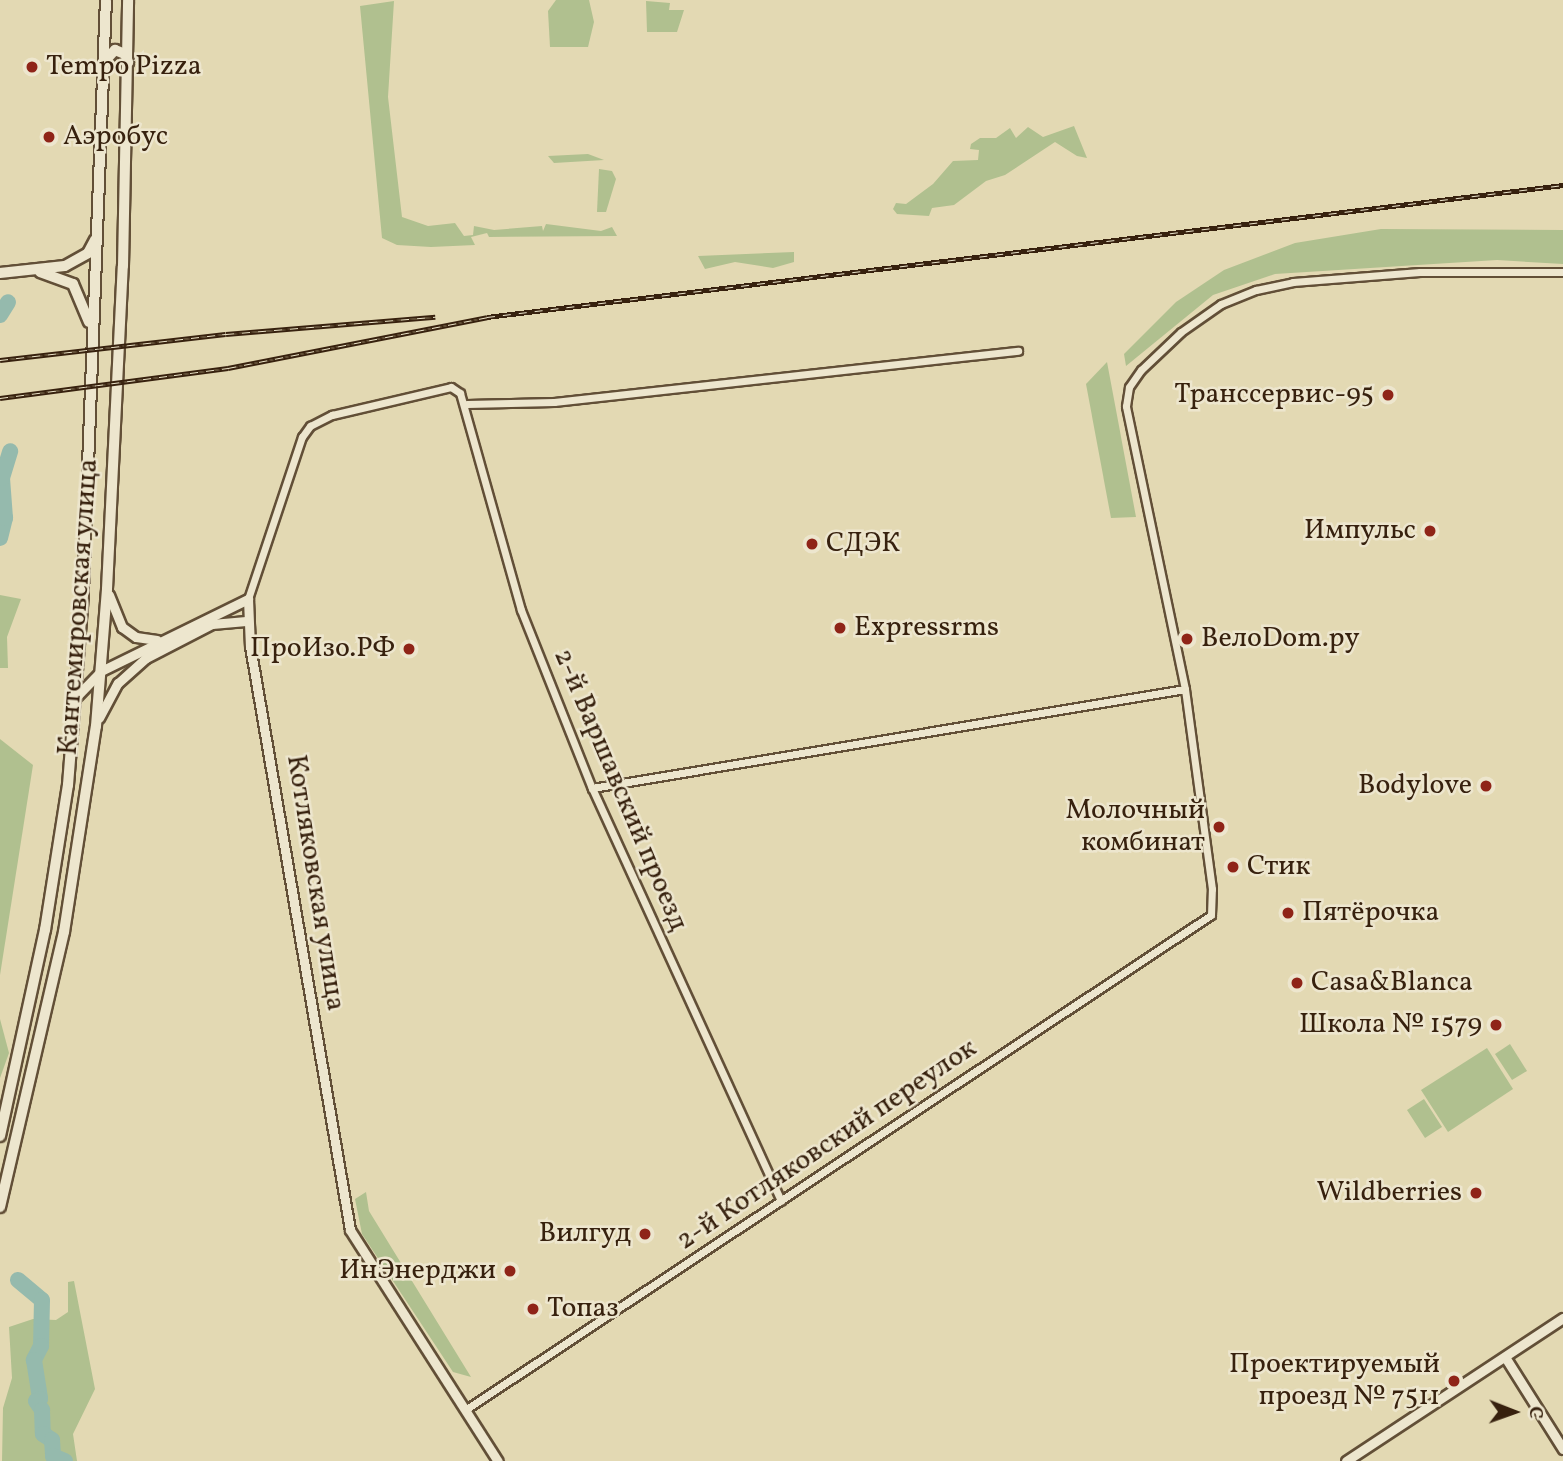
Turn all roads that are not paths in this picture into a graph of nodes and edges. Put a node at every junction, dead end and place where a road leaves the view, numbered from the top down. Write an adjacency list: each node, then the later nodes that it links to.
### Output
1 (106, 0): 3 (main road, Кантемировская улица)
2 (128, 0): 4 (main road, Кантемировская улица)
3 (105, 61): 4 (main road); 5 (main road, Кантемировская улица)
4 (128, 62): 13 (main road, Кантемировская улица)
5 (99, 223): 6 (main road); 9 (main road, Кантемировская улица)
6 (31, 270): 7 (main road); 9 (main road)
7 (0, 272)
8 (1563, 272): 18 (street)
9 (91, 332): 19 (main road, Кантемировская улица)
10 (1018, 351): 12 (street)
11 (451, 387): 12 (street, 2-й Варшавский проезд); 14 (street, Котляковская улица)
12 (467, 404): 21 (street, 2-й Варшавский проезд)
13 (107, 589): 16 (street); 17 (main road, Кантемировская улица)
14 (248, 599): 15 (street, Котляковская улица); 16 (street)
15 (246, 621): 20 (street); 27 (street, Котляковская улица)
16 (162, 640): 17 (street)
17 (101, 671): 19 (street); 20 (main road, Кантемировская улица)
18 (1185, 690): 21 (street); 23 (street, 2-й Котляковский переулок)
19 (76, 697): 22 (main road, Кантемировская улица)
20 (96, 726): 24 (main road, Кантемировская улица)
21 (592, 788): 23 (street, 2-й Варшавский проезд)
22 (0, 1136)
23 (780, 1201): 27 (street, 2-й Котляковский переулок)
24 (0, 1208)
25 (1563, 1318): 26 (street)
26 (1505, 1357): 28 (street); 30 (street)
27 (465, 1410): 29 (street, Котляковская улица)
28 (1563, 1449)
29 (498, 1461)
30 (1346, 1461)

